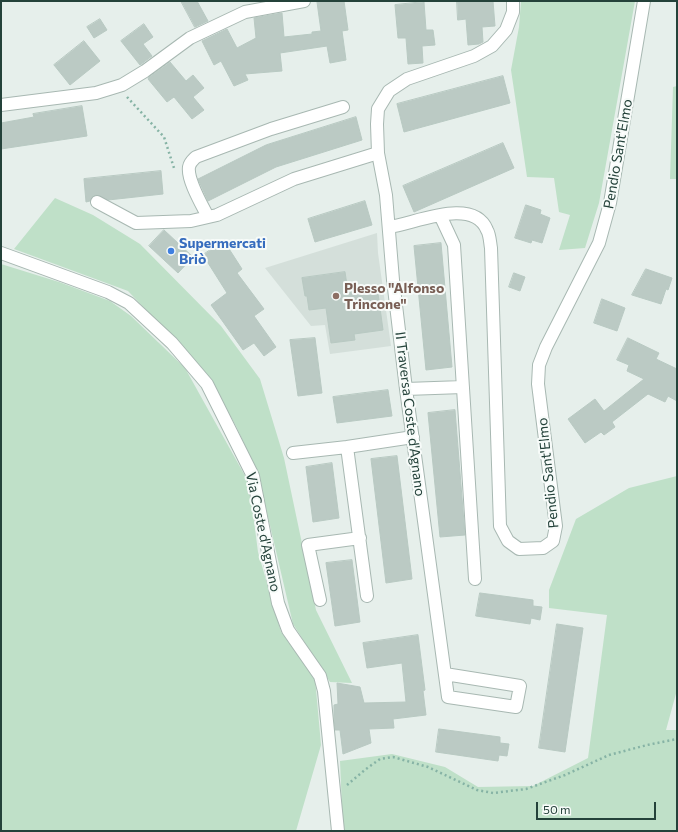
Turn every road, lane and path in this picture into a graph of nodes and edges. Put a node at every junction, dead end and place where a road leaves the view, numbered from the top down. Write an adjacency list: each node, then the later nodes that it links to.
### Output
1 (304, 1): 4 (street)
2 (513, 1): 7 (street, II Traversa Coste d'Agnano)
3 (644, 1): 10 (street, Pendio Sant'Elmo)
4 (117, 87): 5 (street); 8 (path)
5 (1, 105)
6 (343, 107): 11 (street)
7 (378, 153): 11 (street); 12 (street, II Traversa Coste d'Agnano)
8 (176, 175)
9 (97, 202): 11 (street)
10 (440, 215): 12 (street, Pendio Sant'Elmo); 14 (street)
11 (208, 217)
12 (388, 227): 15 (street, II Traversa Coste d'Agnano)
13 (1, 252): 25 (street, Via Coste d'Agnano)
14 (463, 387): 15 (street); 20 (street)
15 (406, 389): 16 (street, II Traversa Coste d'Agnano)
16 (413, 437): 17 (street); 23 (street, II Traversa Coste d'Agnano)
17 (347, 447): 18 (street); 19 (street)
18 (293, 453)
19 (360, 538): 21 (street); 22 (street)
20 (475, 579)
21 (367, 596)
22 (320, 600)
23 (445, 674): 23 (street, II Traversa Coste d'Agnano)
24 (677, 739): 25 (path)
25 (334, 791): 26 (street, Via Coste d'Agnano)
26 (338, 831)

